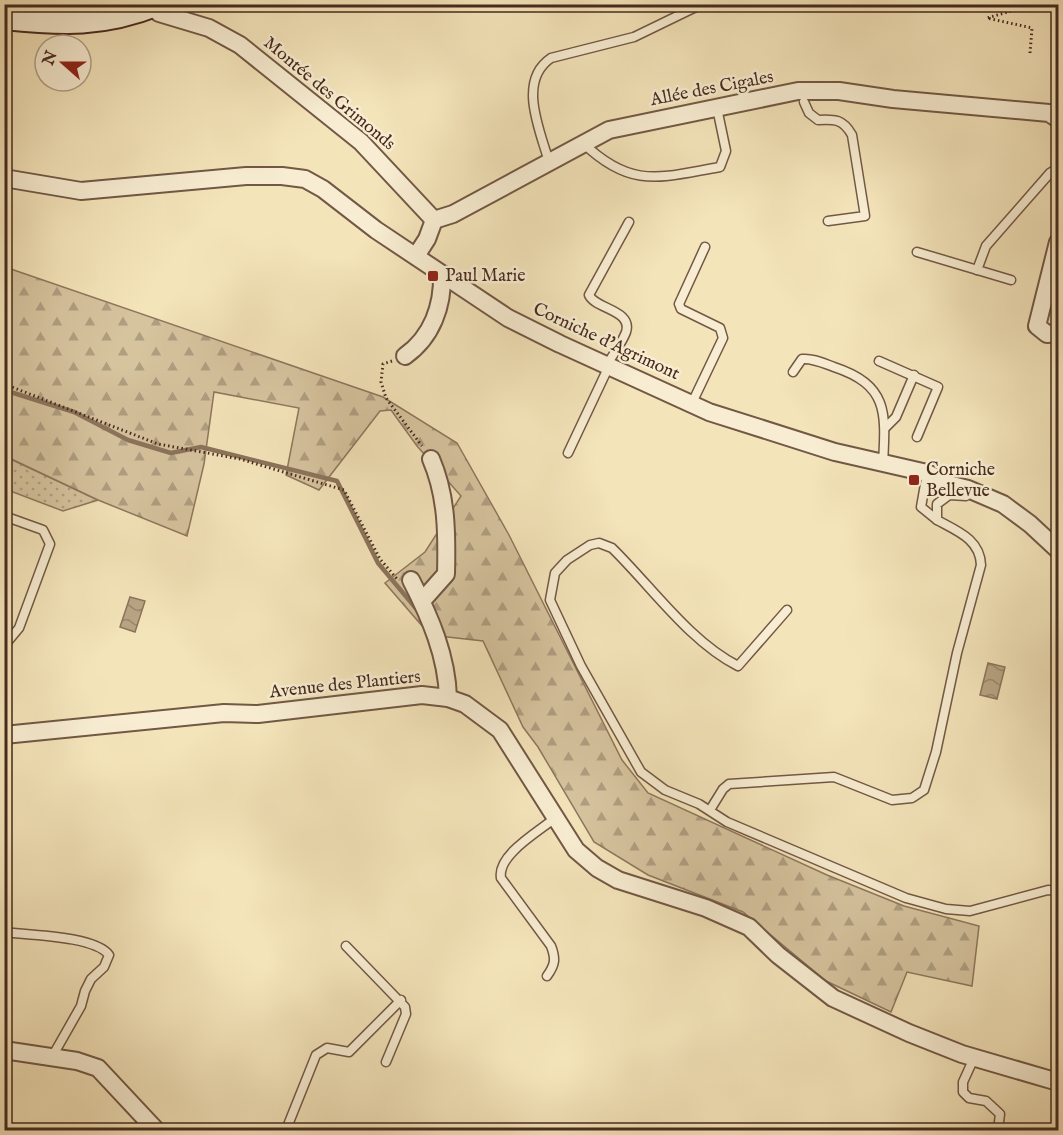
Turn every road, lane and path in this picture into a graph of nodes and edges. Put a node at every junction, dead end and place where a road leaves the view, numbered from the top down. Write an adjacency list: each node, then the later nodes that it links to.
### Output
1 (702, 4): 10 (lane)
2 (1036, 4): 5 (path)
3 (155, 5): 4 (main road); 13 (street, Montée des Grimonds)
4 (4, 18)
5 (1030, 53)
6 (801, 97): 7 (street, Allée des Cigales); 8 (street, Allée des Cigales); 14 (lane)
7 (717, 108): 9 (street, Allée des Cigales); 9 (lane)
8 (1059, 118)
9 (582, 143): 10 (street, Allée des Cigales)
10 (549, 162): 13 (street, Allée des Cigales)
11 (1059, 168): 20 (lane)
12 (4, 178): 19 (street, Corniche d'Agrimont)
13 (434, 220): 19 (street)
14 (828, 220)
15 (629, 222): 26 (lane)
16 (1059, 242): 23 (street)
17 (705, 247): 30 (lane)
18 (917, 252): 20 (lane)
19 (416, 256): 21 (street, Corniche d'Agrimont)
20 (977, 270): 22 (lane)
21 (442, 274): 24 (street); 26 (street, Corniche d'Agrimont)
22 (1011, 280)
23 (1059, 333)
24 (405, 356): 34 (path)
25 (879, 361): 28 (lane)
26 (608, 365): 30 (street, Corniche d'Agrimont); 33 (lane)
27 (793, 372): 31 (lane)
28 (914, 375): 31 (lane); 32 (lane)
29 (4, 384): 41 (path)
30 (692, 403): 35 (street, Corniche d'Agrimont)
31 (885, 428): 35 (lane)
32 (917, 437)
33 (568, 453)
34 (431, 459): 41 (street)
35 (883, 463): 36 (street, Corniche d'Agrimont)
36 (927, 473): 37 (street, Corniche d'Agrimont); 39 (lane)
37 (1003, 504): 39 (lane); 40 (street, Corniche d'Agrimont)
38 (4, 516): 43 (lane)
39 (937, 520): 46 (lane)
40 (1059, 550)
41 (417, 592): 44 (street)
42 (787, 610): 46 (lane)
43 (4, 646)
44 (448, 698): 45 (street, Avenue des Plantiers); 47 (street, Avenue des Plantiers)
45 (4, 735)
46 (710, 810): 48 (lane)
47 (555, 818): 51 (lane); 55 (street, Avenue des Plantiers)
48 (1059, 891)
49 (4, 932): 54 (lane)
50 (346, 946): 52 (lane)
51 (547, 976)
52 (401, 1000): 56 (lane); 59 (lane)
53 (4, 1050): 54 (street)
54 (52, 1057): 58 (street)
55 (974, 1058): 57 (street, Avenue des Plantiers); 60 (lane)
56 (387, 1062)
57 (1059, 1082)
58 (156, 1131)
59 (286, 1131)
60 (998, 1131)

